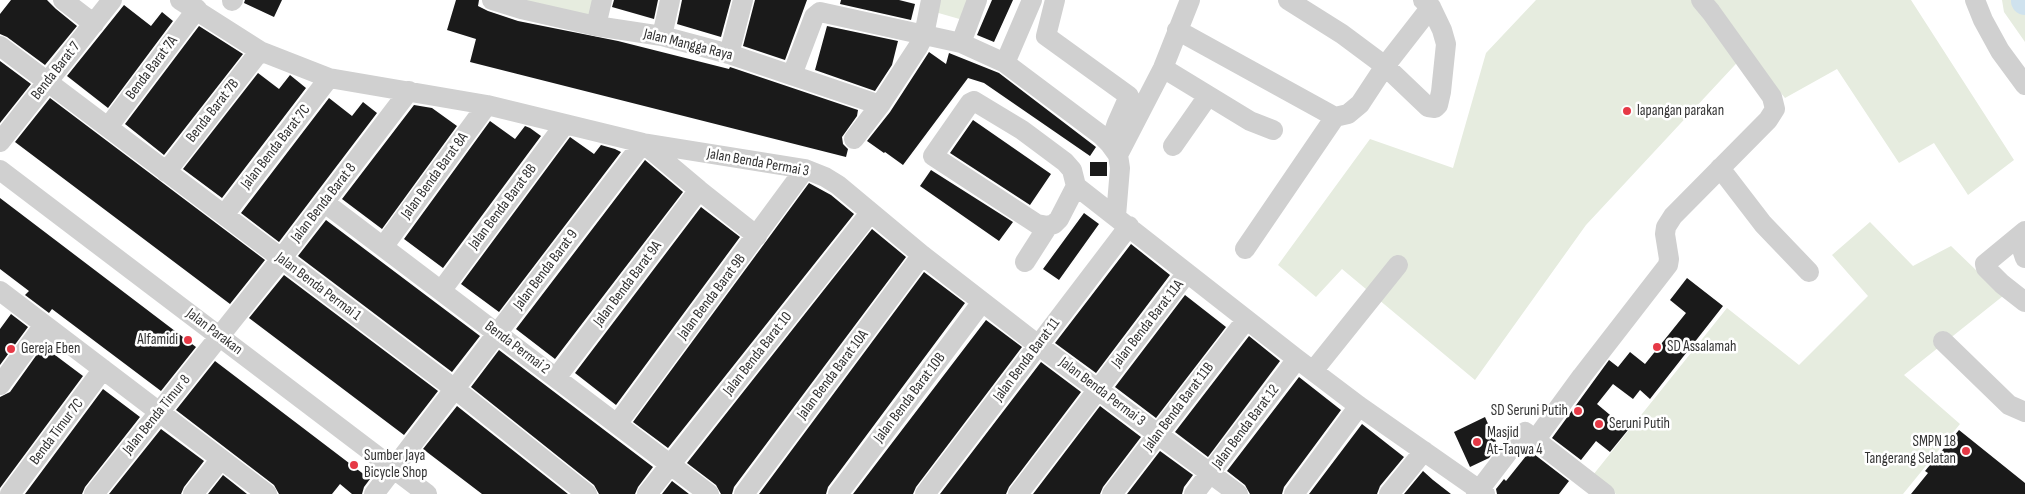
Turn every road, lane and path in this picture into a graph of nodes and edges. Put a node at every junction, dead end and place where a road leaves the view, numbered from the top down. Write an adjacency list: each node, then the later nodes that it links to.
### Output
1 (63, 0): 17 (street)
2 (112, 0): 17 (street, Benda Barat 7)
3 (602, 0): 18 (street)
4 (670, 0): 21 (street)
5 (743, 0): 25 (street)
6 (931, 0): 20 (street)
7 (977, 0): 22 (street)
8 (1032, 0): 26 (street)
9 (1055, 0): 45 (street)
10 (1190, 0): 19 (street)
11 (1288, 0): 27 (street)
12 (1700, 0): 46 (street)
13 (1975, 0): 32 (street)
14 (490, 2): 18 (street, Jalan Mangga Raya)
15 (1427, 4): 27 (street); 27 (street)
16 (188, 5): 24 (street, Jalan Benda Permai 3); 39 (street, Benda Barat 7A)
17 (94, 24): 31 (street, Benda Barat 7)
18 (596, 26): 21 (street, Jalan Mangga Raya)
19 (1177, 30): 28 (street); 37 (street)
20 (924, 35): 22 (street); 29 (street); 36 (street)
21 (662, 36): 25 (street, Jalan Mangga Raya)
22 (961, 43): 26 (street)
23 (0, 46): 31 (street, Jalan Benda Permai 1)
24 (260, 51): 30 (street, Jalan Benda Permai 3); 49 (street, Benda Barat 7B)
25 (729, 54): 29 (street, Jalan Mangga Raya)
26 (1005, 63): 45 (street)
27 (1385, 66): 37 (street)
28 (1163, 68): 34 (street); 45 (street)
29 (792, 75): 36 (street, Jalan Mangga Raya)
30 (329, 78): 33 (street, Jalan Benda Permai 3); 54 (street, Jalan Benda Barat 7C)
31 (48, 82): 39 (street, Jalan Benda Permai 1); 42 (street, Benda Barat 7)
32 (2025, 85)
33 (409, 91): 35 (street, Jalan Benda Permai 3); 52 (street, Jalan Benda Barat 8)
34 (1208, 96): 40 (street); 44 (street)
35 (487, 105): 38 (street, Jalan Benda Permai 3); 59 (street, Jalan Benda Barat 8A)
36 (880, 105): 41 (street)
37 (1335, 117): 60 (street)
38 (565, 124): 43 (street, Jalan Benda Permai 3); 68 (street, Jalan Benda Barat 8B)
39 (108, 127): 49 (street, Jalan Benda Permai 1)
40 (1273, 130)
41 (854, 139)
42 (0, 142)
43 (643, 143): 47 (street, Jalan Benda Permai 3); 51 (street); 74 (street, Jalan Benda Barat 9)
44 (1173, 146)
45 (1114, 150): 55 (street)
46 (1720, 168): 66 (street); 89 (street)
47 (805, 169): 53 (street, Jalan Benda Permai 3); 58 (street, Jalan Benda Barat 9B)
48 (0, 170): 75 (street, Jalan Parakan)
49 (166, 172): 54 (street, Jalan Benda Permai 1)
50 (1076, 186): 55 (street); 56 (street); 56 (street)
51 (699, 190): 58 (street); 80 (street, Jalan Benda Barat 9A)
52 (325, 203): 59 (street, Benda Permai 2); 63 (street, Jalan Benda Barat 8)
53 (870, 213): 61 (street, Jalan Benda Permai 3); 92 (street, Jalan Benda Barat 10)
54 (224, 215): 63 (street, Jalan Benda Permai 1)
55 (1122, 221): 67 (street); 77 (street, Jalan Benda Barat 11)
56 (1048, 226): 64 (street)
57 (2022, 234): 62 (street); 71 (street)
58 (757, 236): 87 (street, Jalan Benda Barat 9B)
59 (383, 247): 68 (street, Benda Permai 2)
60 (1245, 249)
61 (922, 255): 70 (street, Jalan Benda Permai 3); 105 (street, Jalan Benda Barat 10A)
62 (2025, 258)
63 (281, 259): 75 (street, Jalan Benda Barat 8); 83 (street, Jalan Benda Permai 1)
64 (1025, 262)
65 (1398, 265): 78 (street, Jalan Benda Barat 12)
66 (1810, 272)
67 (1187, 274): 72 (street); 82 (street, Jalan Benda Barat 11A)
68 (441, 291): 74 (street, Benda Permai 2)
69 (0, 292): 73 (street)
70 (982, 302): 77 (street, Jalan Benda Permai 3); 106 (street, Jalan Benda Barat 10B)
71 (2025, 302)
72 (1246, 320): 78 (street); 88 (street, Jalan Benda Barat 11B)
73 (44, 325): 79 (street); 81 (street)
74 (498, 334): 80 (street, Benda Permai 2); 83 (street, Jalan Benda Barat 9)
75 (220, 337): 85 (street, Jalan Benda Timur 8); 93 (street, Jalan Parakan)
76 (1943, 340): 86 (street)
77 (1038, 345): 82 (street, Jalan Benda Permai 3); 107 (street, Jalan Benda Barat 11)
78 (1305, 365): 84 (street); 94 (street, Jalan Benda Barat 12)
79 (103, 369): 85 (street); 96 (street, Benda Timur 7C)
80 (556, 378): 87 (street, Benda Permai 2)
81 (0, 384)
82 (1098, 389): 88 (street, Jalan Benda Permai 3); 108 (street, Jalan Benda Barat 11A)
83 (455, 390): 93 (street, Jalan Benda Barat 9); 102 (street, Jalan Benda Permai 1)
84 (1359, 406): 90 (street); 112 (street)
85 (159, 412): 91 (street); 97 (street, Jalan Benda Timur 8)
86 (2025, 412)
87 (618, 424): 92 (street, Benda Permai 2)
88 (1158, 434): 94 (street, Jalan Benda Permai 3); 109 (street, Jalan Benda Barat 11B)
89 (1536, 439): 95 (street); 114 (street)
90 (1424, 451): 95 (street); 113 (street)
91 (221, 459): 98 (street); 99 (street)
92 (671, 464): 103 (street, Jalan Benda Barat 10); 104 (street, Benda Permai 2)
93 (394, 469): 100 (street, Jalan Benda Barat 9); 101 (street, Jalan Parakan)
94 (1210, 473): 110 (street, Jalan Benda Barat 12); 111 (street, Jalan Benda Permai 3)
95 (1480, 493)
96 (10, 494)
97 (94, 494)
98 (193, 494)
99 (267, 494)
100 (374, 494)
101 (427, 494)
102 (587, 494)
103 (647, 494)
104 (709, 494)
105 (744, 494)
106 (838, 494)
107 (925, 494)
108 (1018, 494)
109 (1112, 494)
110 (1194, 494)
111 (1238, 494)
112 (1294, 494)
113 (1389, 494)
114 (1605, 494)

